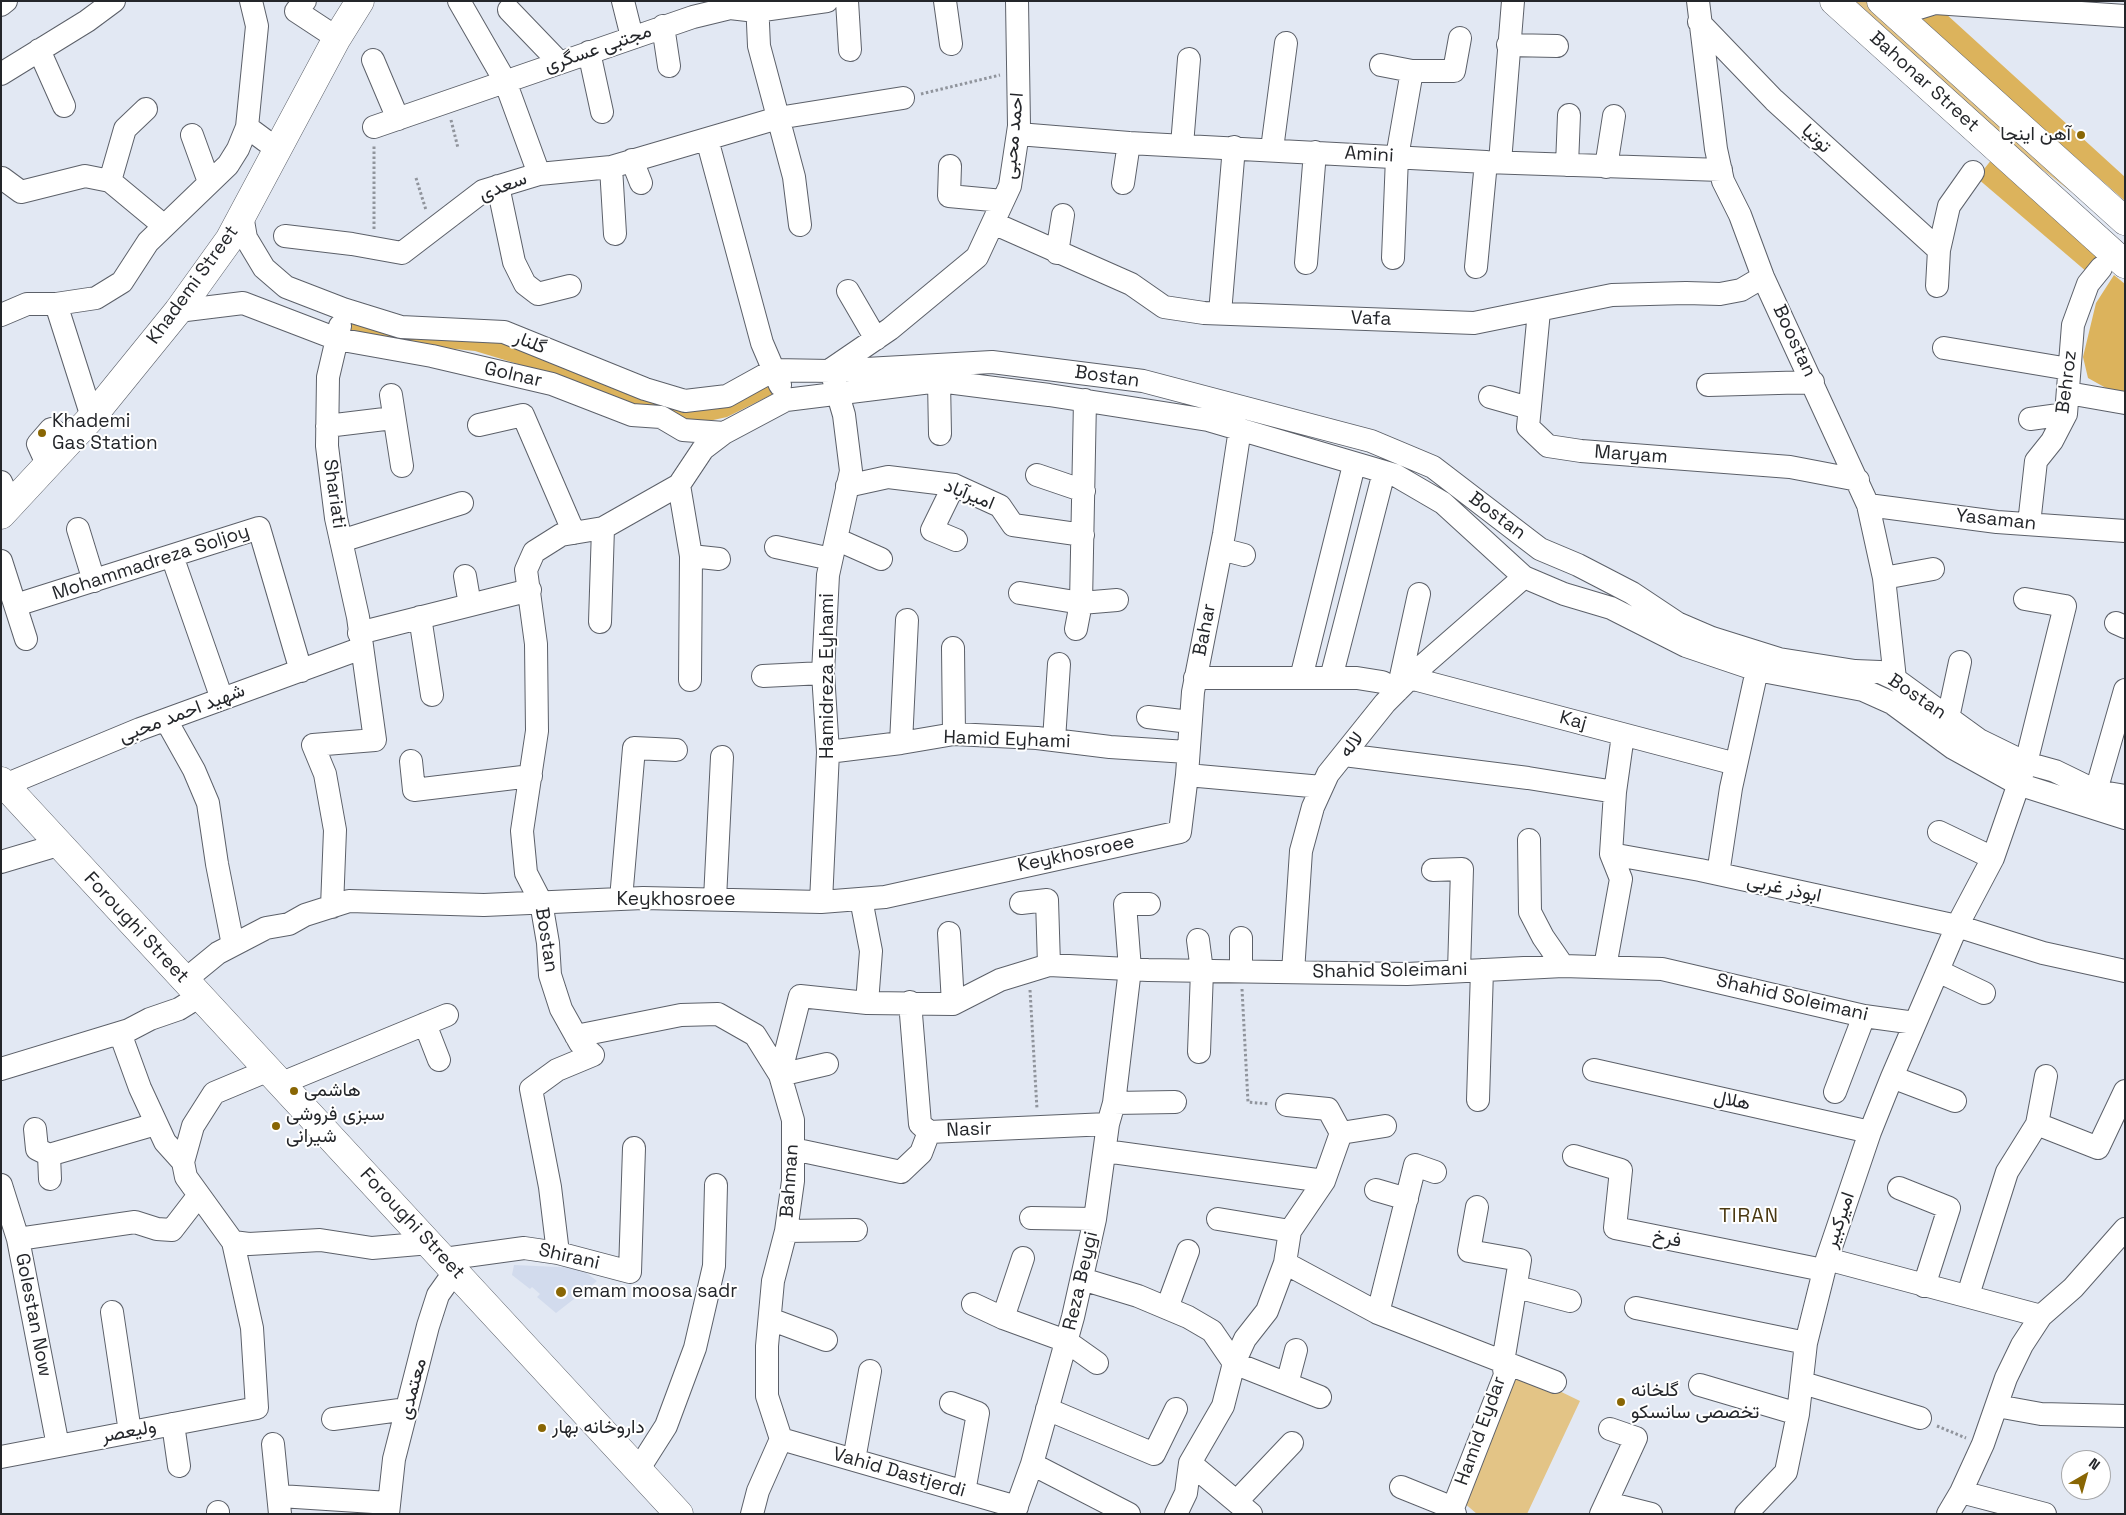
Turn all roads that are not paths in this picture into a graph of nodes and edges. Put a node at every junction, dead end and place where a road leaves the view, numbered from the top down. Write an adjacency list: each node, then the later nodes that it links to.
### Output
1 (6, 1): 14 (street)
2 (114, 1): 31 (street)
3 (251, 1): 50 (street)
4 (360, 1): 25 (main road, Khademi Street)
5 (459, 1): 41 (street)
6 (623, 1): 24 (street)
7 (827, 1): 17 (street, مجتبی عسگری)
8 (847, 1): 32 (street)
9 (945, 1): 28 (street)
10 (1017, 1): 52 (street, احمد محبی)
11 (1513, 1): 29 (street)
12 (1834, 1): 76 (main road, Bahonar Street)
13 (1935, 2): 15 (street); 18 (street)
14 (1, 5)
15 (2015, 5): 22 (street)
16 (301, 6): 25 (street)
17 (756, 6): 19 (street, مجتبی عسگری); 48 (street)
18 (1888, 8): 77 (main road, Bahonar Street)
19 (692, 9): 23 (street, مجتبی عسگری)
20 (509, 10): 36 (street)
21 (1698, 12): 67 (street, Boostan); 87 (street, توتیا)
22 (2125, 16)
23 (664, 26): 24 (street, مجتبی عسگری); 38 (street)
24 (632, 37): 33 (street, مجتبی عسگری)
25 (337, 38): 59 (main road, Khademi Street)
26 (1460, 38): 39 (street)
27 (1286, 43): 58 (street)
28 (951, 44)
29 (1508, 45): 30 (street); 62 (street)
30 (1557, 46)
31 (40, 50): 40 (street); 43 (street)
32 (850, 50)
33 (588, 52): 36 (street, مجتبی عسگری); 45 (street)
34 (1189, 59): 56 (street)
35 (372, 60): 49 (street)
36 (559, 62): 41 (street, مجتبی عسگری)
37 (1381, 65): 39 (street)
38 (669, 66)
39 (1412, 71): 61 (street)
40 (1, 74)
41 (505, 81): 49 (street, مجتبی عسگری); 69 (street)
42 (903, 98): 48 (street, سعدی)
43 (64, 106)
44 (146, 109): 71 (street)
45 (602, 112)
46 (1569, 115): 64 (street)
47 (1614, 116): 66 (street)
48 (778, 118): 54 (street, سعدی); 83 (street)
49 (398, 119): 51 (street, مجتبی عسگری)
50 (247, 127): 59 (street); 72 (street)
51 (374, 127)
52 (1018, 134): 55 (street, Amini); 78 (street, احمد محبی)
53 (192, 135): 72 (street)
54 (707, 139): 63 (street, سعدی); 107 (street)
55 (1129, 143): 56 (street, Amini); 74 (street)
56 (1182, 145): 57 (street, Amini)
57 (1234, 147): 58 (street, Amini); 101 (street)
58 (1272, 149): 60 (street, Amini)
59 (278, 150): 84 (main road, Khademi Street)
60 (1315, 152): 61 (street, Amini); 90 (street)
61 (1398, 157): 62 (street, Amini); 89 (street)
62 (1493, 162): 64 (street, Amini); 92 (street)
63 (621, 164): 69 (street, سعدی); 73 (street); 85 (street)
64 (1567, 165): 66 (street, Amini)
65 (950, 166): 78 (street)
66 (1606, 167): 67 (street, Amini)
67 (1721, 170): 93 (street, Boostan)
68 (1973, 172): 87 (street)
69 (539, 174): 75 (street, سعدی)
70 (2, 177): 71 (street)
71 (110, 181): 82 (street)
72 (209, 182): 82 (street)
73 (641, 183)
74 (1123, 183)
75 (498, 186): 86 (street, سعدی); 94 (street)
76 (2048, 194): 77 (main road); 91 (main road, Bahonar Street)
77 (2096, 196): 80 (main road, Bahonar Street)
78 (1003, 201): 81 (street, احمد محبی)
79 (1063, 215): 88 (street)
80 (2125, 221)
81 (993, 223): 88 (street, Vafa); 104 (street, احمد محبی)
82 (163, 225): 97 (street)
83 (800, 225)
84 (244, 227): 98 (street, گلنار); 99 (main road, Khademi Street)
85 (615, 234)
86 (285, 236)
87 (1939, 250): 95 (street)
88 (1057, 253): 101 (street, Vafa)
89 (1393, 258)
90 (1306, 263)
91 (2113, 266): 106 (street, Behroz)
92 (1476, 267)
93 (1763, 277): 100 (street, Vafa); 110 (street, Boostan)
94 (570, 286)
95 (1937, 286)
96 (848, 291): 104 (street)
97 (56, 304): 102 (street); 120 (street)
98 (344, 309): 103 (street, Shariati); 107 (street, گلنار)
99 (178, 311): 103 (street, Golnar); 120 (main road, Khademi Street)
100 (1539, 311): 101 (street, Vafa); 119 (street, Maryam)
101 (1220, 314)
102 (1, 315)
103 (337, 339): 124 (street, Shariati); 126 (street, Golnar)
104 (876, 339): 108 (street, احمد محبی)
105 (1944, 348): 106 (street)
106 (2070, 369): 118 (street, Behroz)
107 (774, 370): 108 (street, گلنار); 115 (street)
108 (830, 371): 112 (street, Hamidreza Eyhami); 186 (street, Bostan)
109 (939, 381): 112 (street, Bostan); 116 (street, Bostan); 127 (street)
110 (1813, 382): 111 (street); 132 (street, Boostan)
111 (1708, 385)
112 (839, 394): 115 (street); 135 (street, Hamidreza Eyhami)
113 (390, 395): 121 (street)
114 (1490, 397): 119 (street)
115 (786, 400): 126 (street)
116 (1085, 400): 125 (street, Bostan); 136 (street)
117 (2125, 403): 118 (street)
118 (2067, 404): 122 (street); 140 (street, Behroz)
119 (1530, 408): 132 (street, Maryam)
120 (92, 417): 137 (main road, Khademi Street)
121 (393, 418): 124 (street); 129 (street)
122 (2030, 419)
123 (479, 425): 144 (street)
124 (327, 426): 146 (street, Shariati)
125 (1240, 429): 128 (street, Bostan); 150 (street, Bahar)
126 (724, 433): 133 (street)
127 (940, 434)
128 (1354, 465): 130 (street, Bostan); 184 (street)
129 (402, 466)
130 (1384, 472): 159 (street, Bostan); 185 (street)
131 (1037, 476): 136 (street)
132 (1858, 480): 139 (street, Boostan)
133 (679, 485): 141 (street); 153 (street)
134 (954, 485): 135 (street, امیرآباد); 145 (street, امیرآباد); 147 (street)
135 (847, 486): 149 (street, Hamidreza Eyhami)
136 (1084, 491): 145 (street)
137 (5, 500)
138 (462, 503): 146 (street)
139 (1868, 505): 140 (street, Yasaman); 160 (street, Boostan)
140 (2029, 524): 143 (street, Yasaman)
141 (603, 528): 144 (street); 172 (street)
142 (78, 529): 161 (street)
143 (2125, 531)
144 (574, 533): 162 (street, Bostan)
145 (1083, 536): 167 (street)
146 (341, 540): 175 (street, Shariati)
147 (956, 540)
148 (776, 548): 149 (street)
149 (833, 549): 154 (street); 181 (street, Hamidreza Eyhami)
150 (1221, 549): 151 (street); 183 (street, Bahar)
151 (1244, 555)
152 (172, 556): 161 (street, Mohammadreza Soljoy); 180 (street, Mohammadreza Soljoy); 191 (street)
153 (690, 556): 155 (street); 187 (street)
154 (882, 559)
155 (719, 560)
156 (1, 561): 168 (street)
157 (1933, 570): 160 (street)
158 (465, 576): 169 (street)
159 (1524, 577): 179 (street, Bostan); 188 (street, لاله)
160 (1884, 578): 186 (street, Boostan)
161 (94, 581): 168 (street, Mohammadreza Soljoy)
162 (530, 590): 169 (street, شهید احمد محبی); 209 (street, Bostan)
163 (1020, 593): 167 (street)
164 (1419, 594): 188 (street)
165 (2025, 599): 206 (street, امیرکبیر)
166 (1117, 600): 167 (street)
167 (1081, 603): 173 (street)
168 (16, 605): 174 (street)
169 (470, 605): 170 (street, شهید احمد محبی)
170 (420, 617): 175 (street, شهید احمد محبی); 190 (street)
171 (908, 620): 199 (street)
172 (600, 622)
173 (1076, 629)
174 (26, 639)
175 (361, 641): 180 (street, شهید احمد محبی); 233 (street, Shariati)
176 (953, 648): 196 (street)
177 (1960, 662): 193 (street)
178 (1059, 664): 198 (street)
179 (1757, 670): 207 (street); 210 (street, Bostan)
180 (301, 671): 191 (street, شهید احمد محبی)
181 (824, 673): 182 (street); 201 (street, Hamidreza Eyhami)
182 (763, 676)
183 (1195, 678): 184 (street, Kaj); 195 (street, Bahar)
184 (1301, 678): 185 (street, Kaj)
185 (1332, 678): 188 (street, Kaj)
186 (1895, 679): 193 (street, Bostan)
187 (690, 680)
188 (1404, 684): 197 (street, Kaj); 203 (street, لاله)
189 (2125, 690): 213 (street)
190 (432, 694)
191 (222, 699): 194 (street, شهید احمد محبی)
192 (1148, 717): 195 (street)
193 (1948, 718): 206 (street, Bostan)
194 (166, 720): 211 (street, شهید احمد محبی); 238 (street)
195 (1190, 722): 202 (street, Bahar)
196 (954, 734): 198 (street, Hamid Eyhami); 199 (street, Hamid Eyhami)
197 (1623, 735): 207 (street, Kaj); 214 (street)
198 (1054, 740): 202 (street, Hamid Eyhami)
199 (901, 743): 201 (street, Hamid Eyhami)
200 (676, 750): 226 (street)
201 (828, 752): 230 (street, Hamidreza Eyhami)
202 (1187, 752): 208 (street, Bahar)
203 (1344, 755): 212 (street, لاله); 214 (street)
204 (722, 757): 227 (street)
205 (411, 760): 209 (street)
206 (2026, 763): 210 (street, امیرکبیر); 213 (street, Bostan)
207 (1736, 764): 225 (street)
208 (1187, 775): 212 (street); 217 (street, Bahar)
209 (531, 776): 229 (street, Bostan)
210 (2018, 784): 216 (street, Bostan); 222 (street, امیرکبیر)
211 (2, 786): 220 (main road, Foroughi Street); 374 (street)
212 (1322, 787): 249 (street, لاله)
213 (2096, 791): 215 (street, Bostan)
214 (1615, 792): 221 (street)
215 (2125, 796)
216 (2125, 818)
217 (1180, 832): 228 (street, Keykhosroee)
218 (1939, 832): 222 (street)
219 (1529, 840): 239 (street)
220 (58, 845): 223 (street); 250 (main road, Foroughi Street)
221 (1611, 854): 225 (street, ابوذر غربی); 240 (street)
222 (1993, 858): 234 (street, امیرکبیر)
223 (1, 862)
224 (1433, 870): 246 (street)
225 (1718, 874): 234 (street, ابوذر غربی)
226 (621, 899): 227 (street, Keykhosroee); 229 (street, Keykhosroee)
227 (715, 899): 230 (street, Keykhosroee)
228 (861, 899): 230 (street, Keykhosroee); 253 (street)
229 (541, 902): 233 (street, Keykhosroee); 260 (street, Bostan)
230 (821, 902)
231 (1021, 903): 241 (street)
232 (1149, 904): 242 (street, Reza Beygi)
233 (332, 907): 238 (street, Keykhosroee)
234 (1957, 926): 247 (street, امیرکبیر); 248 (street, ابوذر غربی)
235 (949, 933): 254 (street)
236 (1241, 938): 245 (street)
237 (1198, 940): 243 (street)
238 (233, 944): 250 (street, Keykhosroee)
239 (1563, 966): 240 (street, Shahid Soleimani); 244 (street, Shahid Soleimani)
240 (1605, 967): 256 (street, Shahid Soleimani)
241 (1038, 968): 242 (street, Shahid Soleimani); 254 (street, Shahid Soleimani)
242 (1130, 969): 243 (street, Shahid Soleimani); 276 (street, Reza Beygi)
243 (1202, 970): 245 (street, Shahid Soleimani); 261 (street)
244 (1482, 970): 246 (street, Shahid Soleimani); 272 (street)
245 (1241, 971): 249 (street, Shahid Soleimani)
246 (1459, 971): 249 (street, Shahid Soleimani)
247 (1938, 971): 251 (street); 257 (street, امیرکبیر)
248 (2125, 971)
249 (1293, 972)
250 (193, 988): 259 (street, Keykhosroee); 268 (main road, Foroughi Street)
251 (1984, 993)
252 (910, 1002): 253 (street, Shahid Soleimani); 254 (street, Shahid Soleimani); 281 (street)
253 (867, 1003): 266 (street, Shahid Soleimani)
254 (953, 1004)
255 (447, 1015): 258 (street)
256 (1864, 1016): 257 (street, Shahid Soleimani); 271 (street)
257 (1915, 1023): 269 (street, امیرکبیر)
258 (425, 1024): 262 (street); 268 (street)
259 (120, 1033): 264 (street, Keykhosroee); 277 (street)
260 (576, 1036): 266 (street, Bahman); 311 (street, Bostan)
261 (1199, 1052)
262 (439, 1060)
263 (827, 1064): 266 (street)
264 (1, 1070)
265 (1594, 1070): 282 (street, هلال)
266 (780, 1076): 285 (street, Bahman)
267 (2046, 1076): 278 (street)
268 (276, 1077): 289 (street); 312 (main road, Foroughi Street)
269 (1892, 1077): 273 (street); 282 (street, امیرکبیر)
270 (2125, 1091): 278 (street)
271 (1835, 1092)
272 (1478, 1100)
273 (1954, 1101)
274 (1175, 1102): 276 (street)
275 (1287, 1105): 283 (street)
276 (1111, 1113): 281 (street, Nasir); 286 (street, Reza Beygi)
277 (156, 1124): 287 (street); 289 (street)
278 (2036, 1124): 319 (street)
279 (1385, 1126): 283 (street)
280 (35, 1129): 287 (street)
281 (929, 1132): 285 (street, Nasir)
282 (1870, 1132): 315 (street, امیرکبیر)
283 (1341, 1133): 292 (street)
284 (634, 1148): 311 (street, Shirani)
285 (793, 1149): 305 (street, Bahman)
286 (1105, 1151): 292 (street); 302 (street, Reza Beygi)
287 (49, 1154): 291 (street)
288 (1574, 1156): 315 (street, فرخ)
289 (183, 1162): 297 (street)
290 (1425, 1168): 298 (street)
291 (50, 1179)
292 (1324, 1181): 306 (street)
293 (1, 1185): 307 (street, Golestan Now)
294 (716, 1185): 363 (street)
295 (1899, 1188): 317 (street)
296 (1376, 1190): 298 (street)
297 (199, 1195): 307 (street); 308 (street)
298 (1407, 1199): 325 (street)
299 (1477, 1207): 318 (street, Hamid Eydar)
300 (1031, 1218): 302 (street)
301 (1218, 1219): 306 (street)
302 (1095, 1220): 316 (street, Reza Beygi)
303 (2125, 1228): 310 (street)
304 (856, 1230): 305 (street)
305 (786, 1231): 328 (street, Bahman)
306 (1290, 1231): 314 (street)
307 (18, 1239): 357 (street, Golestan Now)
308 (234, 1242): 312 (street); 351 (street, ولیعصر)
309 (1188, 1250): 322 (street)
310 (2116, 1252): 326 (street)
311 (558, 1253): 312 (street, Shirani)
312 (443, 1258): 344 (street, معتمدی); 363 (main road, Foroughi Street)
313 (1023, 1258): 327 (street)
314 (1285, 1263): 325 (street); 335 (street)
315 (1825, 1264): 317 (street); 331 (street, امیرکبیر)
316 (1082, 1279): 322 (street); 330 (street, Reza Beygi)
317 (1924, 1286): 319 (street)
318 (1517, 1287): 320 (street); 333 (street, Hamid Eydar)
319 (1968, 1294): 326 (street)
320 (1570, 1302)
321 (973, 1304): 327 (street)
322 (1167, 1308): 335 (street)
323 (1636, 1308): 331 (street)
324 (112, 1312): 353 (street)
325 (1378, 1313): 333 (street)
326 (2041, 1316): 343 (street)
327 (1003, 1318): 330 (street)
328 (770, 1319): 329 (street); 354 (street, Bahman)
329 (826, 1340)
330 (1066, 1341): 334 (street); 346 (street, Reza Beygi)
331 (1806, 1343): 338 (street, امیرکبیر)
332 (1296, 1350): 339 (street)
333 (1503, 1362): 337 (street); 372 (street, Hamid Eydar)
334 (1097, 1363)
335 (1234, 1363): 339 (street); 360 (street)
336 (870, 1371): 359 (street)
337 (1555, 1382)
338 (1803, 1383): 348 (street, امیرکبیر); 349 (street)
339 (1287, 1384): 341 (street)
340 (1700, 1385): 348 (street)
341 (1320, 1397)
342 (952, 1403): 365 (street)
343 (1996, 1406): 347 (street); 366 (street)
344 (407, 1409): 350 (street); 370 (street, معتمدی)
345 (1176, 1409): 346 (street)
346 (1047, 1410): 361 (street, Reza Beygi)
347 (2124, 1410)
348 (1798, 1414): 373 (street, امیرکبیر)
349 (1920, 1418)
350 (333, 1419)
351 (173, 1424): 353 (street, ولیعصر); 362 (street)
352 (1610, 1429): 369 (street)
353 (130, 1432): 357 (street, ولیعصر)
354 (781, 1439): 359 (street, Vahid Dastjerdi); 376 (street)
355 (1292, 1443): 368 (street)
356 (273, 1444): 367 (street)
357 (58, 1446): 358 (street, ولیعصر)
358 (1, 1457)
359 (854, 1460): 365 (street, Vahid Dastjerdi)
360 (1190, 1462): 368 (street); 378 (street)
361 (1032, 1464): 371 (street, Reza Beygi); 377 (street)
362 (179, 1466)
363 (638, 1470): 375 (main road, Foroughi Street)
364 (1401, 1487): 372 (street)
365 (964, 1492): 371 (street, Vahid Dastjerdi)
366 (1961, 1492): 380 (street); 381 (street)
367 (280, 1505): 370 (street)
368 (1244, 1508)
369 (1604, 1508): 379 (street)
370 (388, 1509)
371 (1016, 1510)
372 (1454, 1511)
373 (1755, 1512)
374 (669, 1514)
375 (678, 1514)
376 (752, 1514)
377 (1129, 1514)
378 (1176, 1514)
379 (1651, 1514)
380 (1948, 1514)
381 (2045, 1514)

